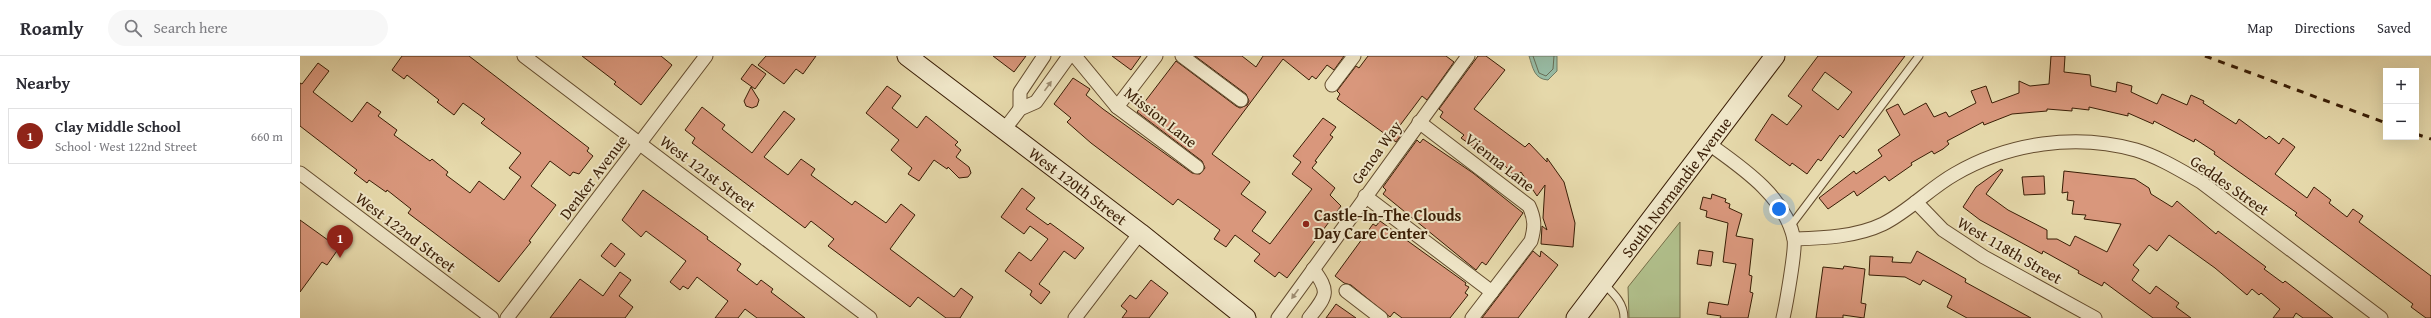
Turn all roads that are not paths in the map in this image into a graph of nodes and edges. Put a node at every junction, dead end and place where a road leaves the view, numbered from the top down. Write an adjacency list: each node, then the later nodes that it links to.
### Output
1 (524, 56): 19 (street, West 121st Street)
2 (706, 56): 19 (street, Denker Avenue)
3 (907, 56): 18 (street, West 120th Street)
4 (1044, 56): 16 (street)
5 (1069, 56): 16 (street, one-way to 5)
6 (1075, 56): 15 (street, Mission Lane)
7 (1156, 56): 15 (street)
8 (1182, 56): 14 (street)
9 (1354, 56): 13 (street)
10 (1468, 56): 17 (street, Genoa Way)
11 (1775, 56): 20 (street, South Normandie Avenue)
12 (1919, 56): 26 (lane)
13 (1332, 85)
14 (1241, 100)
15 (1117, 107): 21 (street, Mission Lane)
16 (1020, 109): 18 (street)
17 (1419, 122): 23 (street, Genoa Way); 30 (street, Vienna Lane)
18 (1004, 130): 25 (street, West 120th Street)
19 (640, 143): 32 (street, Denker Avenue); 33 (street, West 121st Street)
20 (1709, 144): 26 (street); 28 (street, South Normandie Avenue)
21 (1197, 167)
22 (300, 173): 31 (street, West 122nd Street)
23 (1365, 196): 27 (street, Genoa Way); 30 (street)
24 (1916, 202): 26 (street, Geddes Street); 43 (street, West 118th Street); 44 (street, Geddes Street)
25 (1140, 233): 34 (street); 35 (street, West 120th Street)
26 (1792, 234): 42 (street)
27 (1313, 269): 36 (street, Genoa Way, one-way to 36); 37 (street)
28 (1602, 283): 40 (street, South Normandie Avenue); 41 (lane)
29 (1346, 291): 38 (street)
30 (1492, 292): 39 (street, Vienna Lane)
31 (492, 318)
32 (508, 318)
33 (870, 318)
34 (1075, 318)
35 (1246, 318)
36 (1278, 318)
37 (1309, 318)
38 (1381, 318)
39 (1472, 318)
40 (1576, 318)
41 (1624, 318)
42 (1783, 318)
43 (2095, 318)
44 (2381, 318)

